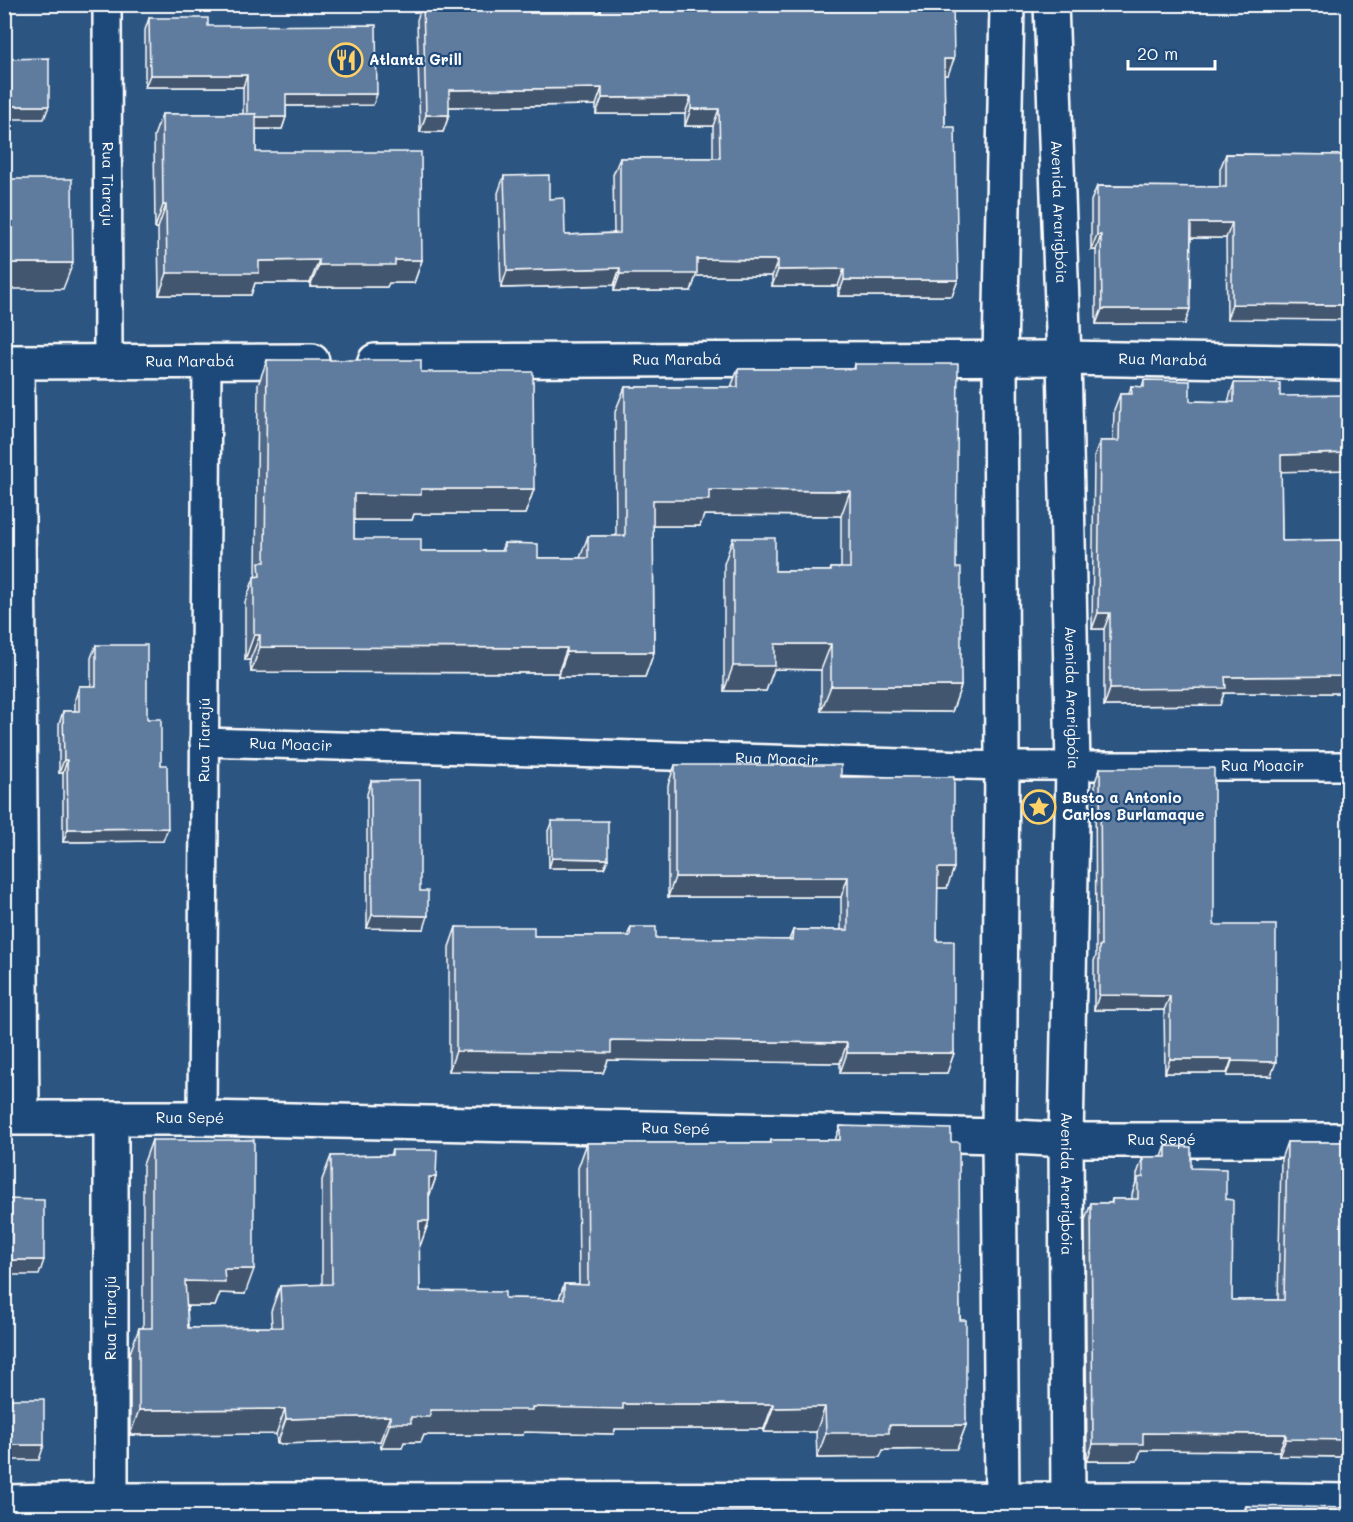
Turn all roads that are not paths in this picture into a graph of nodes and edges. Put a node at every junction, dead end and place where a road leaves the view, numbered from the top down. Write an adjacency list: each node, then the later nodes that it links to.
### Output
1 (107, 4): 8 (street, Rua Tiaraju)
2 (1006, 4): 4 (street)
3 (1051, 4): 5 (street, Avenida Ararigbóia)
4 (1000, 358): 5 (street, Rua Marabá); 7 (street, Rua Marabá); 12 (street)
5 (1064, 358): 9 (street, Rua Marabá); 13 (street, Avenida Ararigbóia)
6 (12, 362): 8 (street, Rua Marabá); 10 (street)
7 (207, 362): 8 (street, Rua Marabá); 11 (street, Rua Tiarajú)
8 (108, 363)
9 (1348, 363)
10 (13, 741): 15 (street)
11 (204, 742): 12 (street, Rua Moacir); 17 (street, Rua Tiarajú)
12 (1002, 766): 13 (street, Rua Moacir); 18 (street)
13 (1073, 766): 14 (street, Rua Moacir); 19 (street, Avenida Ararigbóia)
14 (1348, 766)
15 (15, 1118): 16 (street, Rua Sepé)
16 (111, 1118): 17 (street, Rua Sepé); 27 (street, Rua Tiarajú)
17 (202, 1118): 18 (street, Rua Sepé)
18 (999, 1136): 19 (street, Rua Sepé); 21 (street)
19 (1066, 1140): 20 (street, Rua Sepé); 22 (street, Avenida Ararigbóia)
20 (1348, 1140)
21 (1002, 1499): 22 (street); 25 (street)
22 (1068, 1499): 26 (street)
23 (4, 1502): 27 (street)
24 (1348, 1502): 26 (street)
25 (840, 1508): 27 (street)
26 (1215, 1508)
27 (111, 1509)

